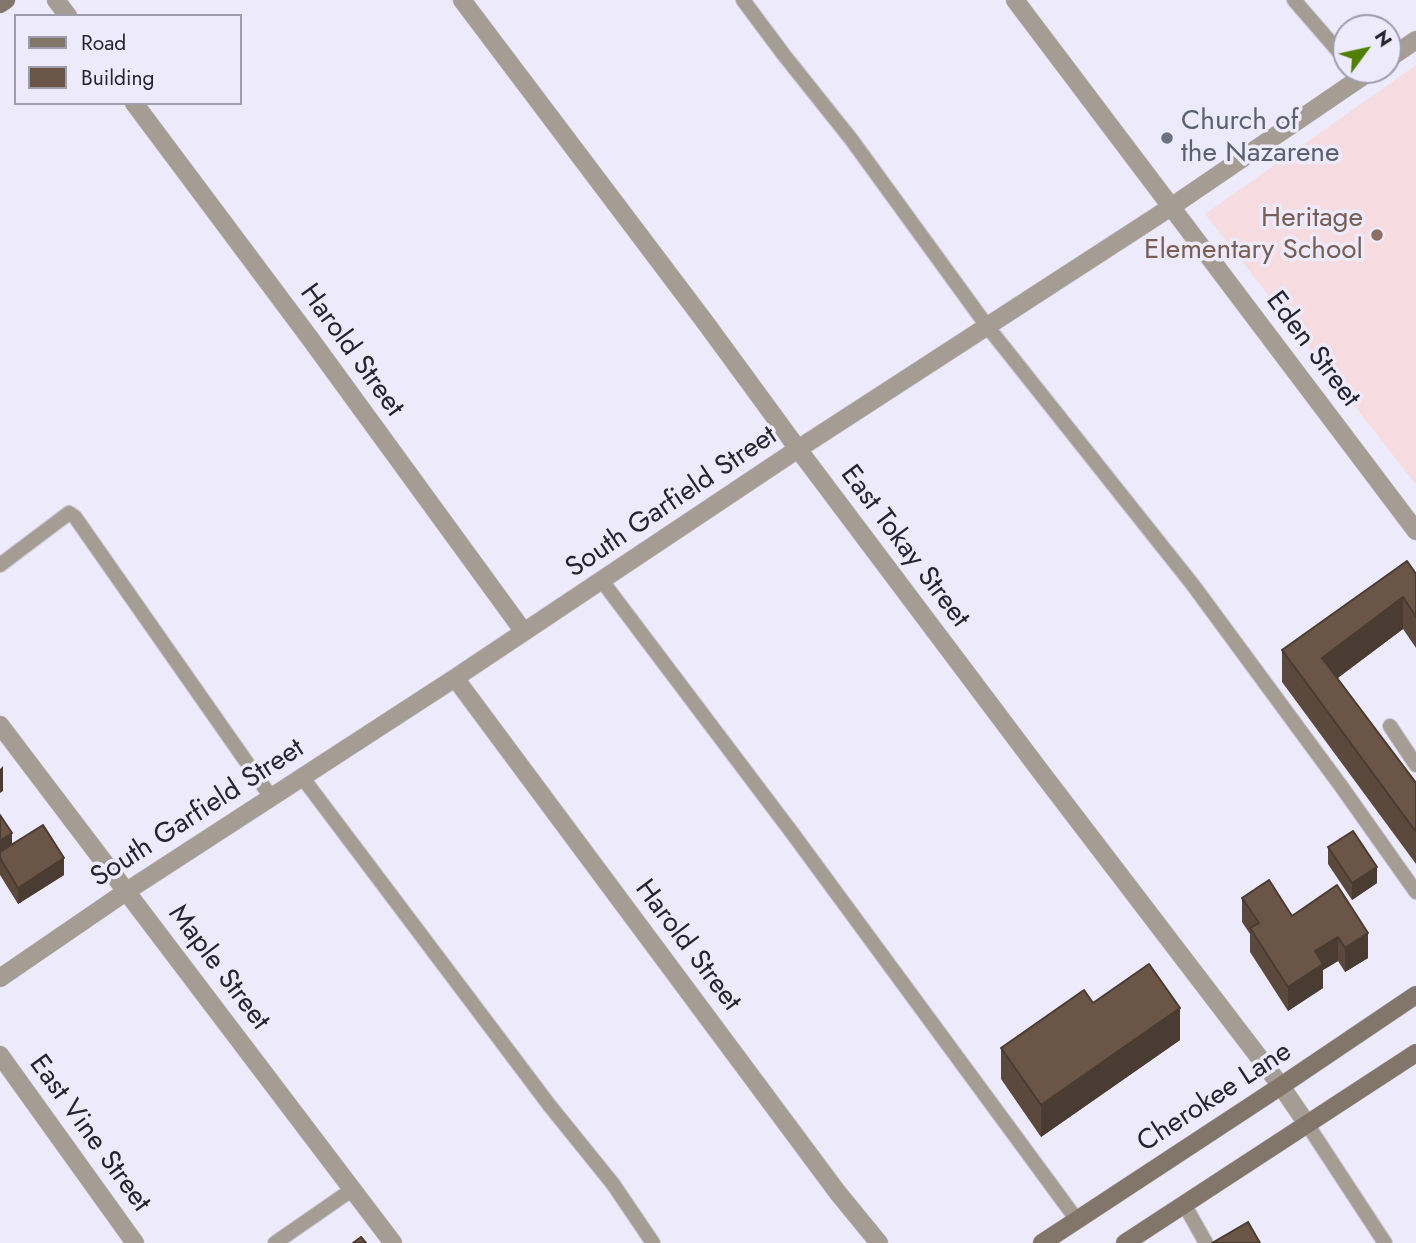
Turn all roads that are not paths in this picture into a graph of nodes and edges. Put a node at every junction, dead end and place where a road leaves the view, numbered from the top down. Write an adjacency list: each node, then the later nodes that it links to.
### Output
1 (6, 0): 6 (main road)
2 (462, 0): 12 (street, East Tokay Street)
3 (743, 0): 11 (lane)
4 (1015, 0): 10 (street, Eden Street)
5 (1294, 0): 7 (lane)
6 (0, 4)
7 (1332, 45)
8 (1346, 84): 10 (street, South Garfield Street)
9 (135, 105): 16 (street, Harold Street)
10 (1171, 207): 11 (street, South Garfield Street); 13 (street, Eden Street)
11 (987, 326): 12 (street, South Garfield Street); 24 (lane)
12 (798, 449): 15 (street, South Garfield Street); 29 (street, East Tokay Street)
13 (1416, 531)
14 (0, 565): 22 (lane)
15 (602, 581): 16 (street, South Garfield Street); 33 (lane)
16 (524, 632): 17 (street, South Garfield Street)
17 (455, 678): 21 (street, South Garfield Street); 38 (street, Harold Street)
18 (0, 725): 23 (street, Maple Street)
19 (1390, 726): 20 (lane)
20 (1416, 765)
21 (302, 777): 22 (street, South Garfield Street); 37 (lane)
22 (271, 797): 23 (street, South Garfield Street)
23 (127, 891): 25 (street, South Garfield Street); 31 (street, Maple Street)
24 (1416, 891)
25 (0, 978)
26 (1416, 995): 29 (main road, Cherokee Lane)
27 (1416, 1053): 30 (main road)
28 (0, 1055): 34 (street, East Vine Street)
29 (1281, 1086): 30 (street, East Tokay Street); 33 (main road, Cherokee Lane)
30 (1307, 1124): 32 (main road); 42 (lane)
31 (352, 1189): 35 (lane); 36 (street, Maple Street)
32 (1184, 1204): 40 (main road); 41 (lane)
33 (1077, 1220): 39 (main road, Cherokee Lane)
34 (135, 1243)
35 (275, 1243)
36 (393, 1243)
37 (653, 1243)
38 (879, 1243)
39 (1042, 1243)
40 (1125, 1243)
41 (1206, 1243)
42 (1385, 1243)

